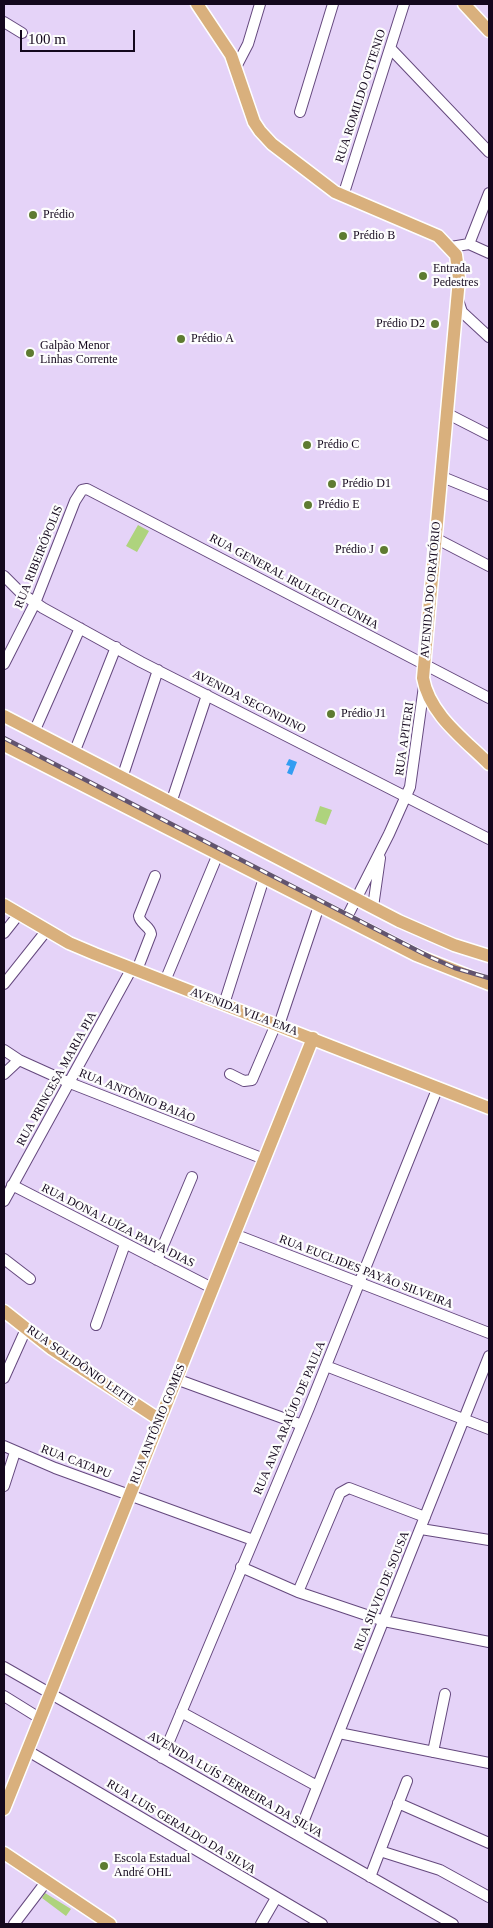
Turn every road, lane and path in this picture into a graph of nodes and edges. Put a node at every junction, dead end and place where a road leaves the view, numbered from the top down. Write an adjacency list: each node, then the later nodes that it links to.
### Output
1 (197, 4): 10 (main road)
2 (260, 4): 10 (street)
3 (333, 4): 11 (street)
4 (404, 4): 9 (street, RUA ROMILDO OTTENIO)
5 (464, 4): 7 (main road)
6 (4, 22): 8 (street)
7 (489, 31)
8 (22, 33)
9 (390, 48): 12 (street); 13 (street, RUA ROMILDO OTTENIO)
10 (235, 69): 13 (main road)
11 (300, 112)
12 (489, 152)
13 (343, 193): 15 (main road)
14 (489, 193): 15 (street)
15 (460, 246): 16 (street); 17 (main road, AVENIDA DO ORATÓRIO); 18 (main road, AVENIDA DO ORATÓRIO)
16 (489, 253)
17 (456, 296): 18 (street); 20 (main road, AVENIDA DO ORATÓRIO)
18 (462, 312): 19 (street); 20 (main road, AVENIDA DO ORATÓRIO)
19 (489, 337)
20 (450, 392): 21 (main road, AVENIDA DO ORATÓRIO)
21 (448, 414): 22 (street); 23 (main road, AVENIDA DO ORATÓRIO)
22 (489, 435)
23 (440, 476): 25 (street); 26 (main road, AVENIDA DO ORATÓRIO)
24 (87, 489): 29 (street, RUA RIBEIRÓPOLIS); 33 (street, RUA GENERAL IRULEGUI CUNHA)
25 (489, 496)
26 (436, 538): 27 (street); 33 (main road, AVENIDA DO ORATÓRIO)
27 (489, 566)
28 (4, 576): 29 (street, AVENIDA SECONDINO)
29 (35, 603): 30 (street, AVENIDA SECONDINO); 32 (street, RUA RIBEIRÓPOLIS)
30 (80, 628): 31 (street, AVENIDA SECONDINO); 39 (street)
31 (116, 647): 34 (street, AVENIDA SECONDINO); 41 (street)
32 (4, 664)
33 (424, 664): 35 (main road, AVENIDA DO ORATÓRIO); 37 (street, RUA GENERAL IRULEGUI CUNHA)
34 (158, 670): 36 (street, AVENIDA SECONDINO); 43 (street)
35 (424, 685): 42 (main road); 44 (street, RUA APITERI)
36 (207, 694): 44 (street, AVENIDA SECONDINO); 45 (street)
37 (489, 698)
38 (4, 716): 39 (main road)
39 (34, 732): 41 (main road)
40 (4, 745): 48 (main road)
41 (74, 753): 43 (main road)
42 (489, 764)
43 (122, 778): 45 (main road)
44 (406, 796): 46 (street, AVENIDA SECONDINO); 47 (street, RUA APITERI)
45 (171, 803): 51 (main road)
46 (489, 839)
47 (381, 850): 51 (street, RUA APITERI); 54 (street, RUA APITERI)
48 (218, 854): 50 (main road); 61 (street)
49 (155, 876): 60 (street, RUA PRINCESA MARIA PIA)
50 (264, 878): 53 (main road); 64 (street)
51 (356, 899): 54 (main road); 56 (street, RUA APITERI)
52 (4, 905): 55 (main road, AVENIDA VILA EMA)
53 (319, 906): 56 (main road); 65 (street)
54 (373, 907): 59 (main road)
55 (19, 914): 57 (main road, AVENIDA VILA EMA); 58 (street)
56 (346, 919): 63 (main road)
57 (48, 930): 60 (main road, AVENIDA VILA EMA); 62 (street)
58 (4, 933)
59 (489, 956)
60 (134, 969): 61 (main road, AVENIDA VILA EMA); 71 (street, RUA PRINCESA MARIA PIA)
61 (165, 981): 64 (main road, AVENIDA VILA EMA)
62 (4, 984)
63 (489, 984)
64 (224, 1004): 65 (main road, AVENIDA VILA EMA)
65 (278, 1025): 66 (main road, AVENIDA VILA EMA); 70 (street)
66 (312, 1038): 72 (main road, AVENIDA VILA EMA); 74 (main road, RUA ANTÔNIO GOMES)
67 (4, 1050): 68 (street, RUA ANTÔNIO BAIÃO)
68 (19, 1060): 69 (street); 71 (street, RUA ANTÔNIO BAIÃO)
69 (4, 1074)
70 (230, 1074)
71 (70, 1082): 74 (street, RUA ANTÔNIO BAIÃO); 76 (street, RUA PRINCESA MARIA PIA)
72 (438, 1087): 73 (main road, AVENIDA VILA EMA); 83 (street, RUA ANA ARAÚJO DE PAULA)
73 (489, 1108)
74 (264, 1159): 78 (main road, RUA ANTÔNIO GOMES)
75 (192, 1177): 81 (street)
76 (12, 1185): 77 (street, RUA PRINCESA MARIA PIA); 79 (street, RUA DONA LUÍZA PAIVA DIAS)
77 (4, 1201)
78 (234, 1234): 83 (street, RUA EUCLIDES PAYÃO SILVEIRA); 84 (main road, RUA ANTÔNIO GOMES)
79 (125, 1244): 81 (street, RUA DONA LUÍZA PAIVA DIAS); 86 (street)
80 (4, 1258): 82 (street)
81 (157, 1260): 84 (street, RUA DONA LUÍZA PAIVA DIAS)
82 (30, 1279)
83 (359, 1283): 88 (street, RUA EUCLIDES PAYÃO SILVEIRA); 90 (street, RUA ANA ARAÚJO DE PAULA)
84 (212, 1288): 92 (main road, RUA ANTÔNIO GOMES)
85 (4, 1311): 87 (main road, RUA SOLIDÔNIO LEITE)
86 (96, 1325)
87 (26, 1329): 91 (street); 94 (main road, RUA SOLIDÔNIO LEITE)
88 (489, 1333)
89 (489, 1356): 93 (street, RUA SILVIO DE SOUSA)
90 (326, 1366): 93 (street); 95 (street, RUA ANA ARAÚJO DE PAULA)
91 (4, 1378)
92 (176, 1379): 94 (main road, RUA ANTÔNIO GOMES); 95 (street)
93 (464, 1419): 96 (street); 101 (street, RUA SILVIO DE SOUSA)
94 (160, 1420): 100 (main road, RUA ANTÔNIO GOMES)
95 (302, 1425): 103 (street, RUA ANA ARAÚJO DE PAULA)
96 (489, 1429)
97 (4, 1446): 98 (street, RUA CATAPU)
98 (15, 1452): 99 (street); 100 (street, RUA CATAPU)
99 (4, 1486)
100 (129, 1495): 103 (street, RUA CATAPU); 110 (main road, RUA ANTÔNIO GOMES)
101 (425, 1517): 102 (street, RUA SILVIO DE SOUSA); 106 (street)
102 (421, 1529): 104 (street); 107 (street, RUA SILVIO DE SOUSA)
103 (253, 1540): 105 (street, RUA ANA ARAÚJO DE PAULA)
104 (489, 1540)
105 (241, 1567): 106 (street); 113 (street, RUA ANA ARAÚJO DE PAULA)
106 (298, 1592): 107 (street)
107 (384, 1621): 108 (street); 115 (street, RUA SILVIO DE SOUSA)
108 (489, 1642)
109 (4, 1667): 110 (street, AVENIDA LUÍS FERREIRA DA SILVA)
110 (51, 1694): 114 (main road, RUA ANTÔNIO GOMES); 118 (street, AVENIDA LUÍS FERREIRA DA SILVA)
111 (445, 1694): 117 (street)
112 (4, 1696): 114 (street)
113 (181, 1712): 118 (street, RUA ANA ARAÚJO DE PAULA); 121 (street)
114 (41, 1718): 116 (main road, RUA ANTÔNIO GOMES)
115 (339, 1733): 117 (street); 121 (street, RUA SILVIO DE SOUSA)
116 (28, 1751): 123 (main road, RUA ANTÔNIO GOMES); 131 (street, RUA LUIS GERALDO DA SILVA)
117 (433, 1752): 119 (street)
118 (162, 1758): 124 (street, AVENIDA LUÍS FERREIRA DA SILVA)
119 (489, 1763)
120 (407, 1781): 122 (street)
121 (317, 1786): 124 (street, RUA SILVIO DE SOUSA)
122 (398, 1803): 125 (street); 126 (street)
123 (4, 1809)
124 (298, 1835): 128 (street, AVENIDA LUÍS FERREIRA DA SILVA)
125 (489, 1842)
126 (380, 1851): 128 (street); 130 (street)
127 (4, 1853): 129 (main road)
128 (370, 1877): 136 (street, AVENIDA LUÍS FERREIRA DA SILVA)
129 (46, 1882): 132 (street); 133 (main road)
130 (489, 1897)
131 (276, 1898): 134 (street); 135 (street, RUA LUIS GERALDO DA SILVA)
132 (14, 1924)
133 (110, 1924)
134 (261, 1924)
135 (322, 1924)
136 (453, 1924)

